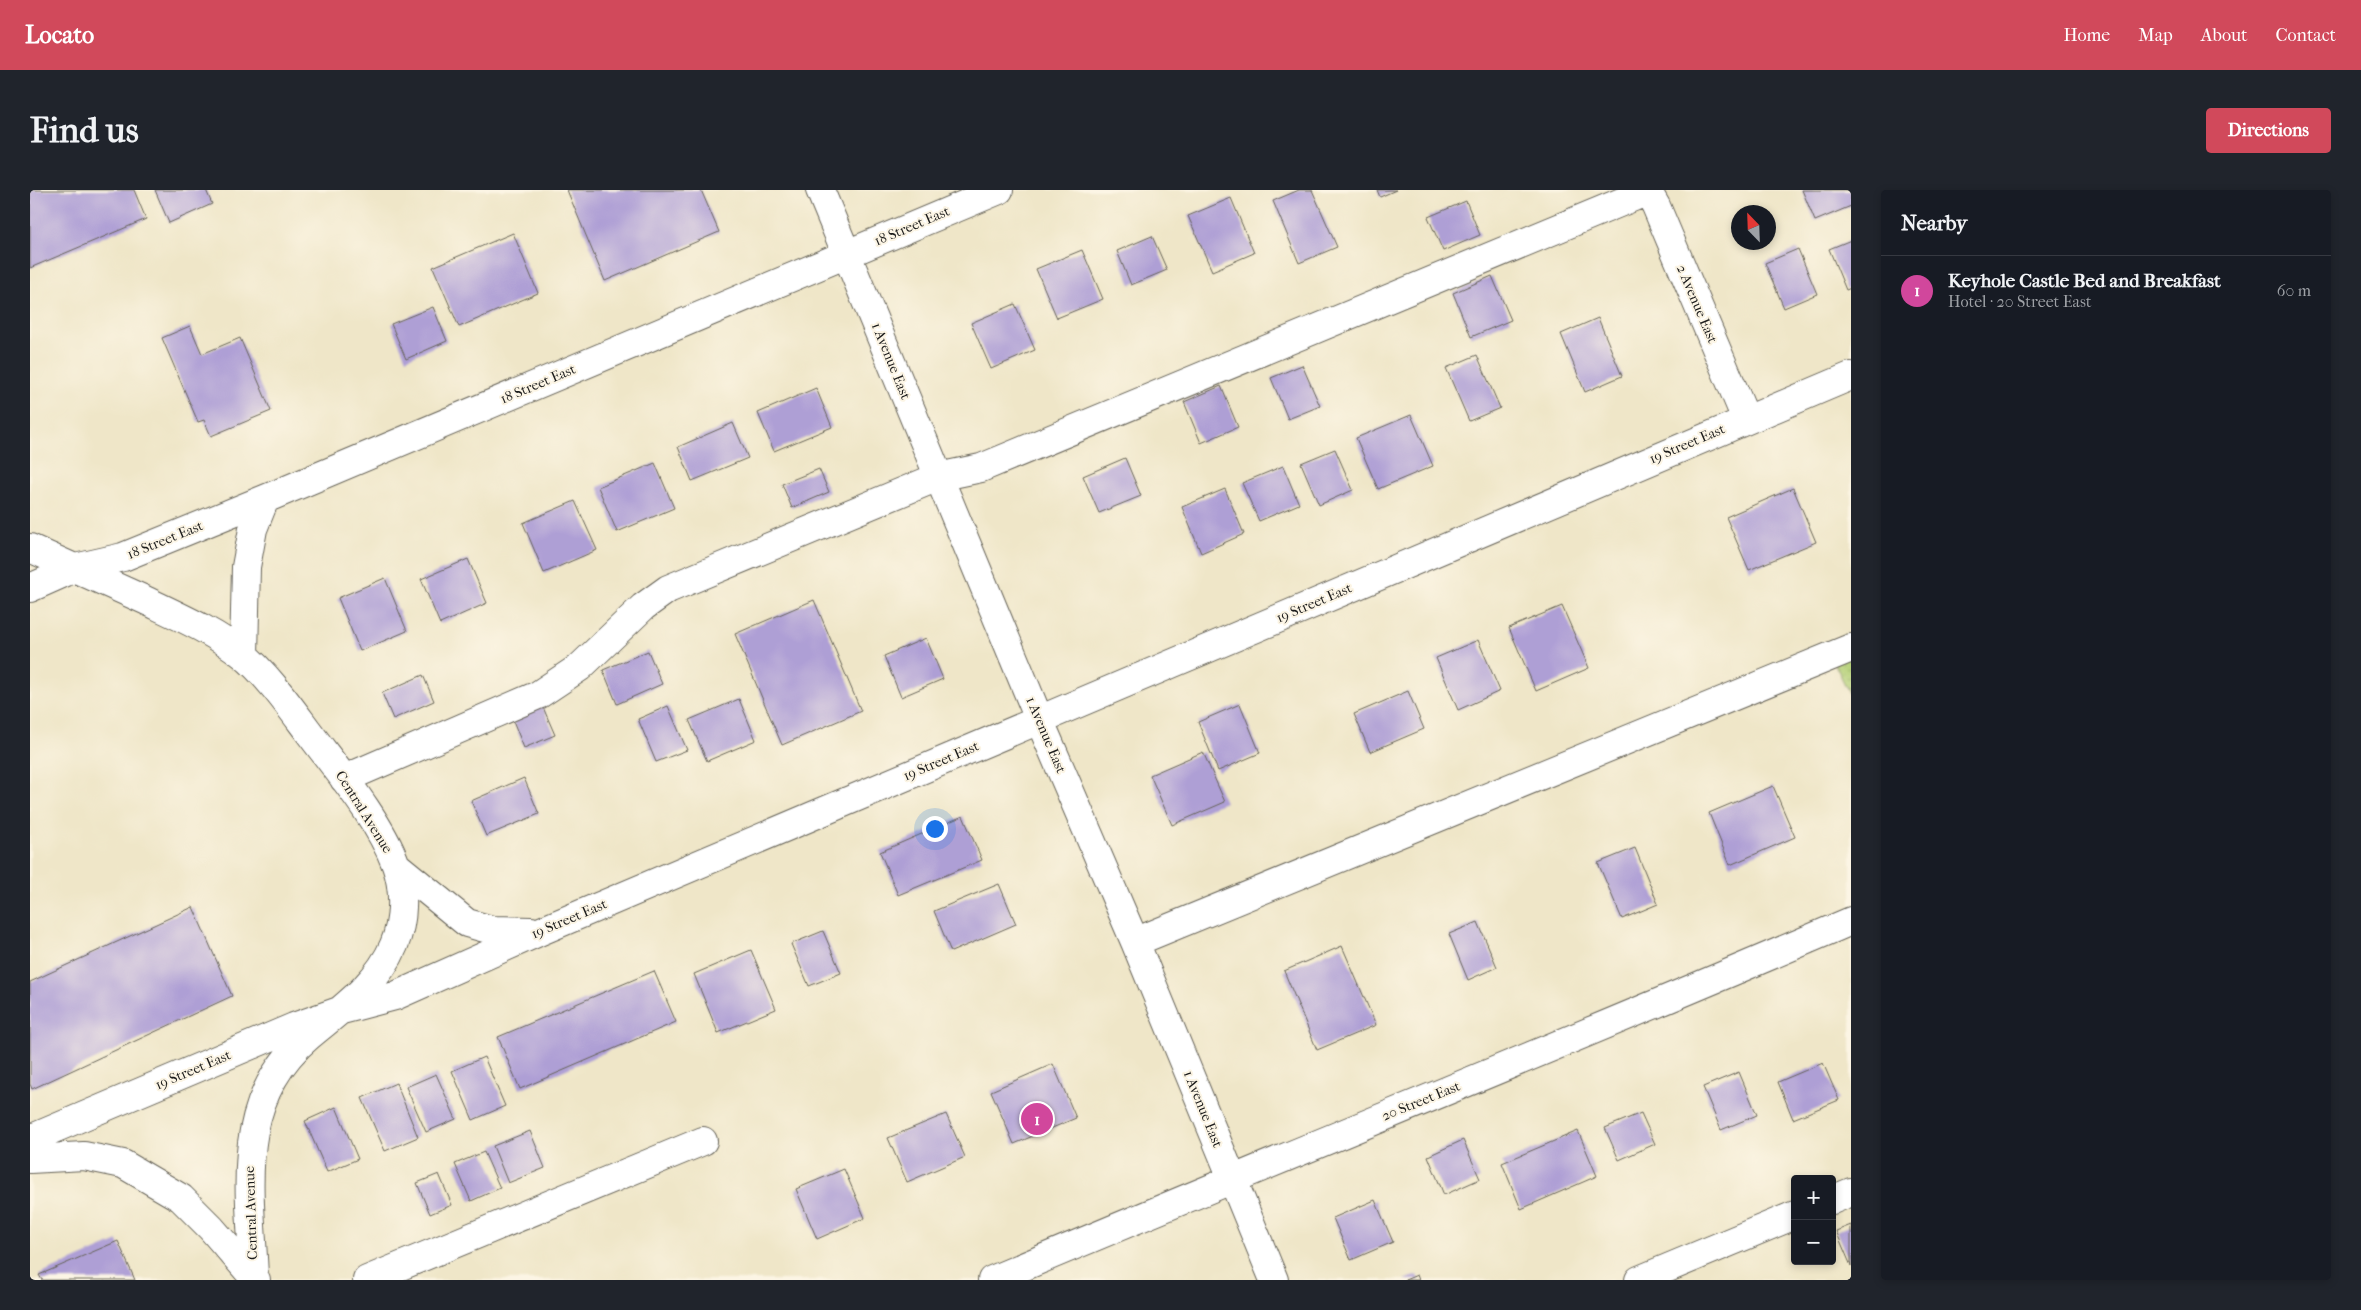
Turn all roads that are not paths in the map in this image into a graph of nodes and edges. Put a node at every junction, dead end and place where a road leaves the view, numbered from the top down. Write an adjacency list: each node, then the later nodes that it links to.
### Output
1 (820, 190): 4 (street, 1 Avenue East)
2 (999, 190): 4 (street, 18 Street East)
3 (1648, 191): 6 (street, 2 Avenue East); 7 (street)
4 (847, 253): 7 (street, 1 Avenue East); 8 (street, 18 Street East)
5 (1851, 376): 6 (street, 19 Street East)
6 (1746, 419): 14 (street, 19 Street East)
7 (938, 477): 14 (street, 1 Avenue East); 15 (street)
8 (265, 499): 10 (street, 18 Street East); 13 (street)
9 (30, 548): 10 (street, Central Avenue)
10 (75, 568): 11 (street, 18 Street East); 13 (street, Central Avenue)
11 (30, 588)
12 (1851, 648): 19 (street)
13 (244, 655): 15 (street, Central Avenue)
14 (1039, 719): 18 (street, 19 Street East); 19 (street, 1 Avenue East)
15 (344, 779): 16 (street, Central Avenue)
16 (396, 866): 18 (street); 20 (street, Central Avenue)
17 (1851, 921): 24 (street, 20 Street East)
18 (542, 931): 20 (street, 19 Street East)
19 (1135, 942): 24 (street, 1 Avenue East)
20 (342, 1010): 21 (street, 19 Street East); 28 (street, Central Avenue)
21 (30, 1139)
22 (703, 1142): 29 (street)
23 (30, 1159): 28 (street, Central Avenue)
24 (1231, 1178): 30 (street, 20 Street East); 31 (street, 1 Avenue East)
25 (1851, 1192): 26 (street)
26 (1836, 1198)
27 (1791, 1218): 32 (street)
28 (255, 1278)
29 (367, 1280)
30 (992, 1280)
31 (1274, 1280)
32 (1640, 1280)

